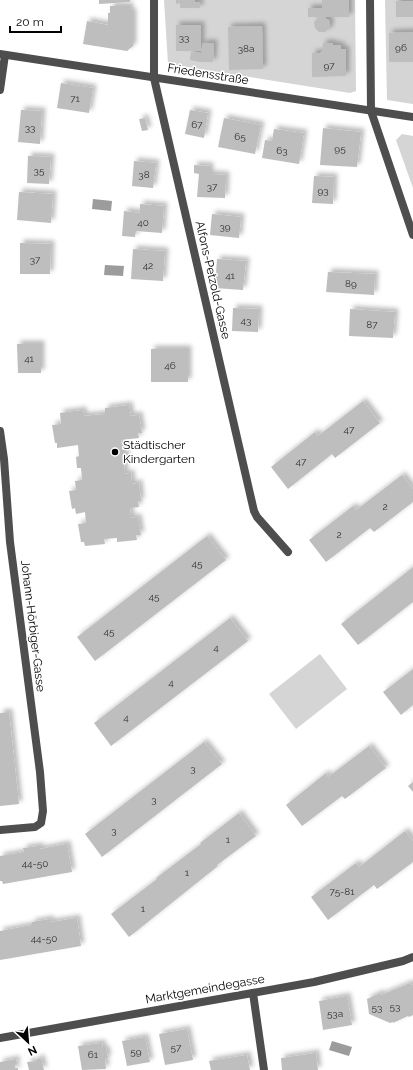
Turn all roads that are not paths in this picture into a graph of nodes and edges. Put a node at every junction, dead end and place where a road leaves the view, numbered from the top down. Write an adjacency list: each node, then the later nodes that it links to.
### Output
1 (154, 0): 4 (street, Alfons-Petzold-Gasse)
2 (370, 0): 6 (street)
3 (2, 54): 4 (street, Friedensstraße); 5 (street)
4 (154, 78): 6 (street, Friedensstraße); 10 (street, Alfons-Petzold-Gasse)
5 (0, 90)
6 (371, 111): 7 (street, Friedensstraße); 8 (street)
7 (413, 118)
8 (413, 235)
9 (0, 431): 11 (street, Johann-Hörbiger-Gasse)
10 (288, 552)
11 (0, 830)
12 (413, 957): 13 (street, Marktgemeindegasse)
13 (253, 993): 14 (street, Marktgemeindegasse); 15 (street)
14 (0, 1038)
15 (264, 1070)

